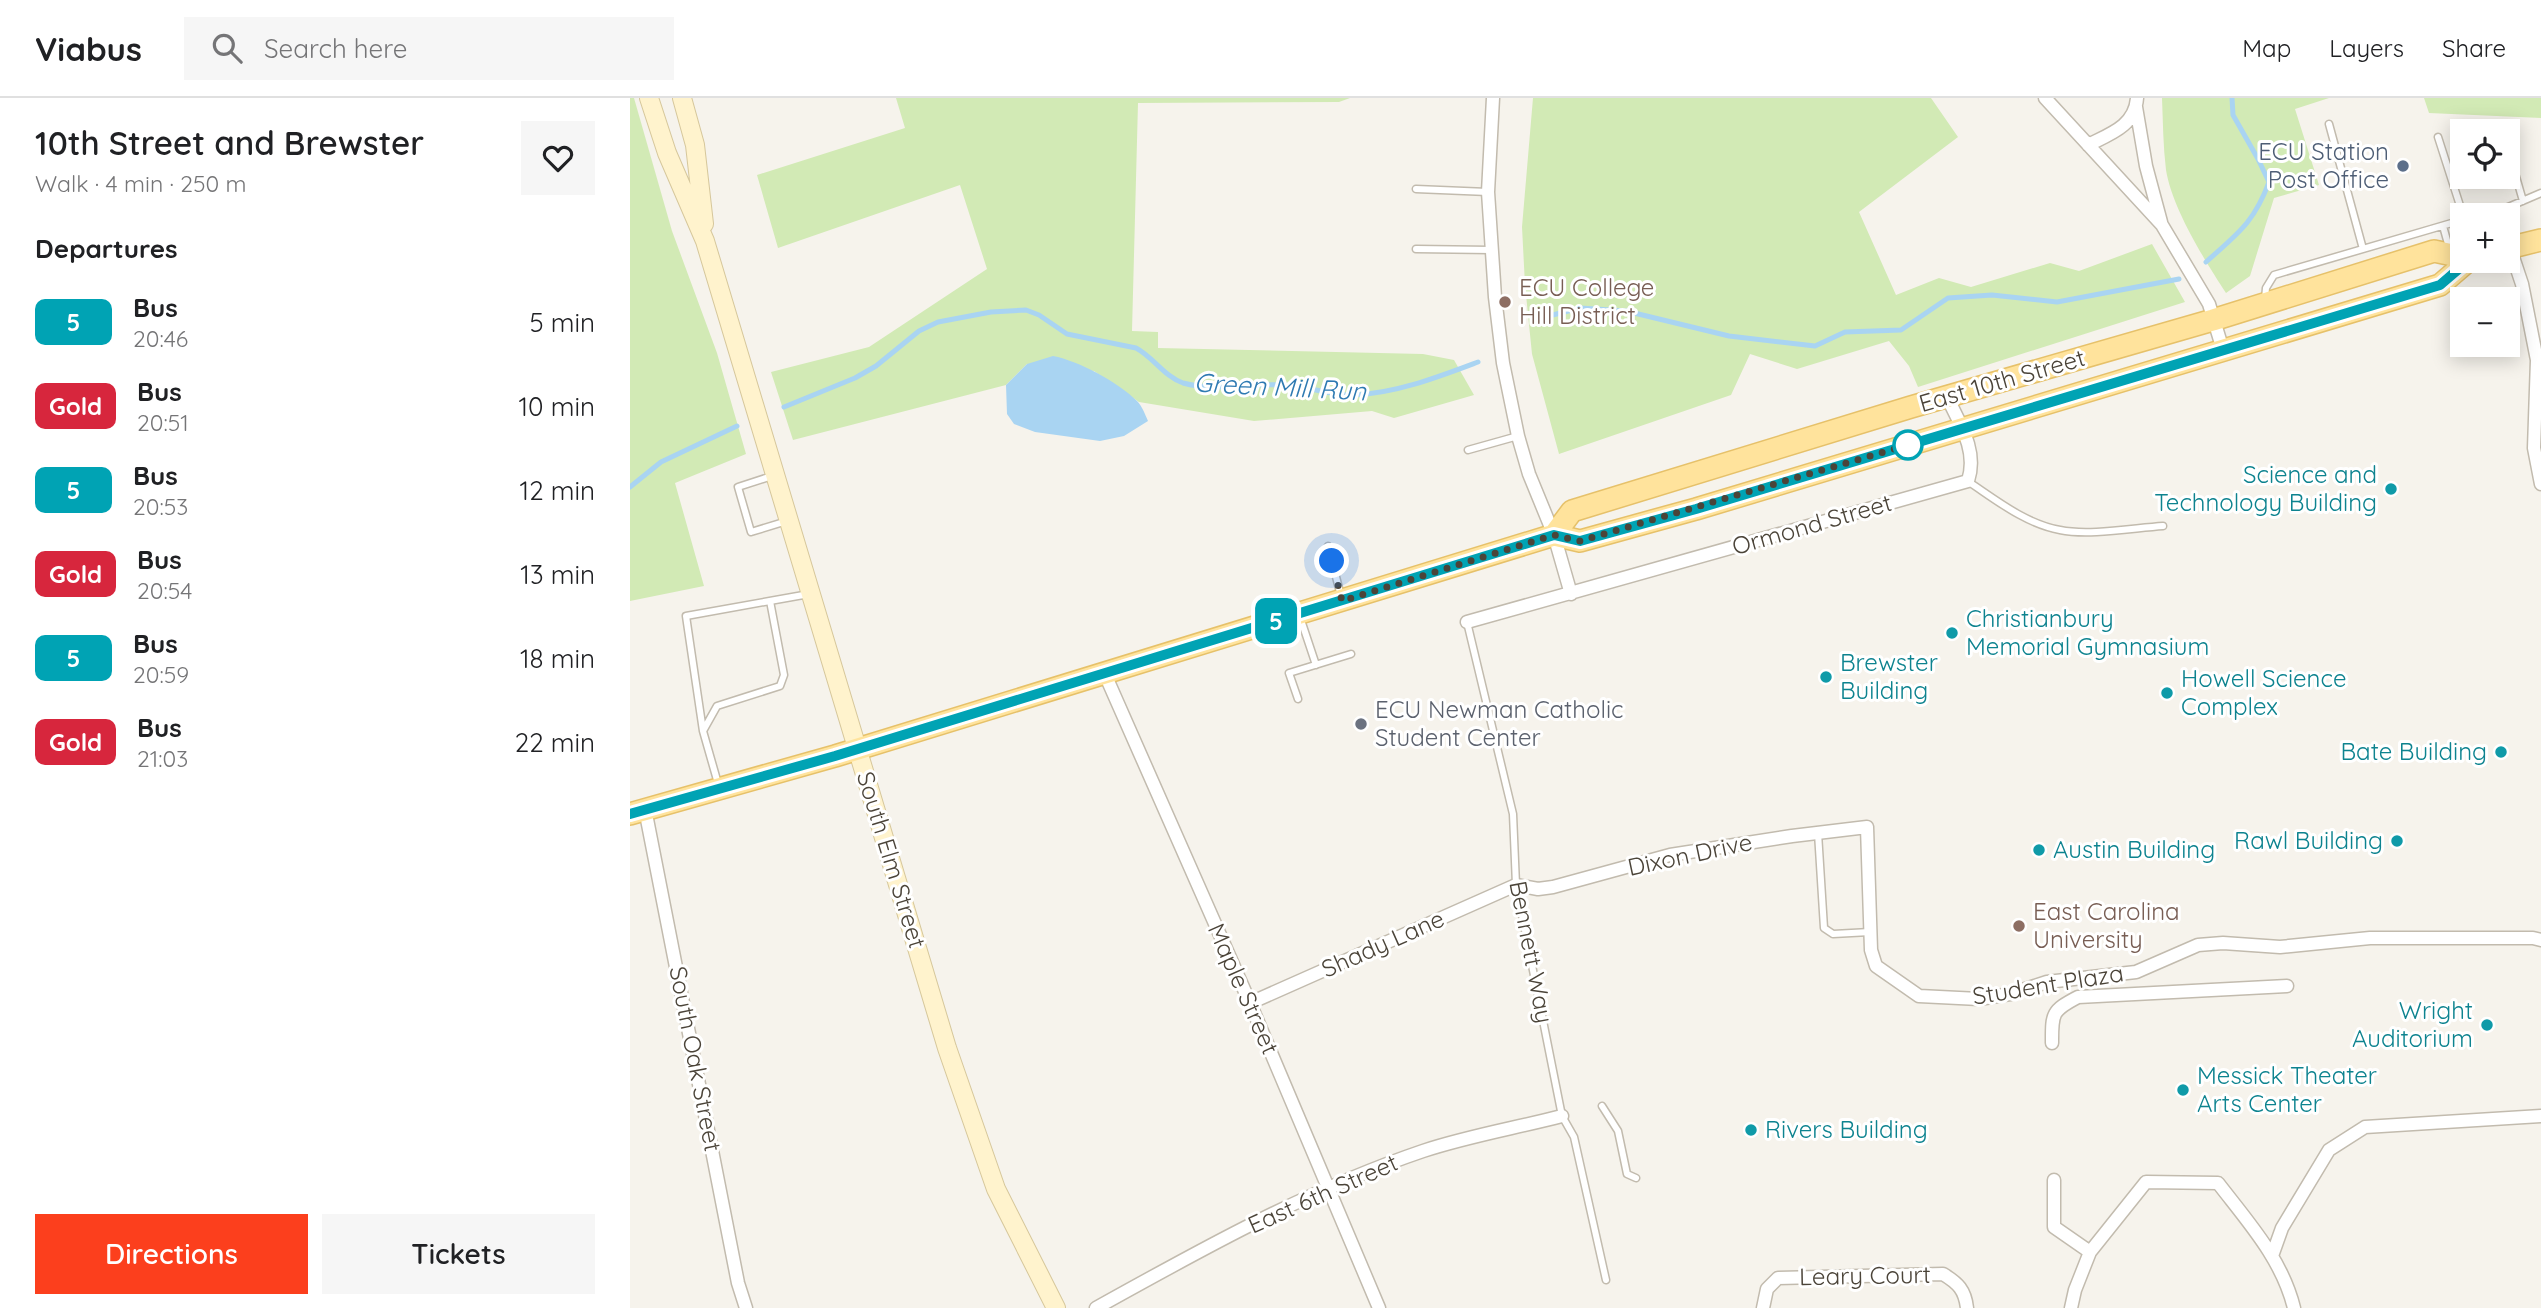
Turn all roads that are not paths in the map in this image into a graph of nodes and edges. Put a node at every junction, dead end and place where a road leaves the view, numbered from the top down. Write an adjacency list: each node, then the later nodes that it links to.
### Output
1 (649, 98): 10 (street, South Elm Street)
2 (682, 98): 8 (street, South Elm Street)
3 (1493, 98): 13 (street)
4 (2045, 98): 9 (street)
5 (2137, 102): 9 (street); 19 (street)
6 (2329, 124): 27 (lane)
7 (2438, 137): 16 (lane)
8 (695, 145): 10 (street); 23 (street, South Elm Street)
9 (2088, 145): 19 (street)
10 (667, 153): 23 (street, South Elm Street)
11 (1416, 189): 13 (lane)
12 (2520, 189): 15 (lane)
13 (1488, 192): 28 (street)
14 (2541, 193): 15 (lane)
15 (2523, 201): 17 (lane)
16 (2458, 203)
17 (2520, 203)
18 (2450, 223): 20 (lane)
19 (2162, 225): 36 (street)
20 (2443, 226): 21 (lane); 24 (lane)
21 (2450, 239)
22 (2541, 240): 25 (main road)
23 (705, 241): 42 (street, South Elm Street)
24 (2379, 244): 27 (lane); 31 (lane)
25 (2520, 245)
26 (1416, 249): 28 (lane)
27 (2363, 249): 30 (lane)
28 (1491, 250): 40 (street)
29 (2450, 255): 31 (main road, East 10th Street)
30 (2336, 257): 34 (lane); 35 (lane)
31 (2384, 266): 34 (main road, East 10th Street)
32 (2450, 271): 37 (main road, East 10th Street)
33 (2518, 273): 44 (street)
34 (2339, 280): 35 (main road, East 10th Street)
35 (2264, 304): 36 (main road, East 10th Street)
36 (2213, 320): 37 (street); 38 (main road, East 10th Street)
37 (2224, 350): 39 (main road, East 10th Street)
38 (1947, 397): 39 (street); 47 (main road, East 10th Street)
39 (1963, 429): 43 (street); 47 (main road, East 10th Street)
40 (1518, 436): 41 (lane); 47 (street)
41 (1468, 450)
42 (775, 475): 45 (street, South Elm Street); 45 (lane)
43 (1968, 481): 46 (lane); 50 (street, Ormond Street)
44 (2541, 484)
45 (788, 520): 49 (street, South Elm Street)
46 (2163, 526)
47 (1554, 535): 50 (street); 52 (main road, East 10th Street)
48 (1328, 546): 52 (lane)
49 (810, 593): 51 (lane); 60 (street, South Elm Street)
50 (1571, 594): 54 (street, Ormond Street)
51 (770, 601): 59 (lane); 59 (lane)
52 (1342, 601): 53 (main road, East 10th Street)
53 (1299, 614): 56 (lane); 57 (main road, East 10th Street)
54 (1467, 622): 64 (lane, Bennett Way)
55 (1352, 654): 56 (lane)
56 (1316, 665): 58 (lane)
57 (1104, 672): 60 (main road, East 10th Street); 68 (street, Maple Street)
58 (1298, 699)
59 (703, 731): 61 (lane)
60 (858, 749): 61 (main road, East 10th Street); 80 (street, South Elm Street)
61 (719, 788): 62 (main road, East 10th Street)
62 (638, 811): 79 (street, South Oak Street)
63 (1818, 833): 64 (street, Dixon Drive); 65 (lane); 65 (street, Dixon Drive)
64 (1516, 884): 68 (street, Shady Lane); 71 (lane, Bennett Way)
65 (1870, 937): 66 (street, Student Plaza)
66 (2541, 940)
67 (2287, 986): 69 (street)
68 (1250, 1003): 75 (street, Maple Street)
69 (2052, 1043)
70 (1602, 1106): 73 (lane)
71 (1562, 1116): 75 (street, East 6th Street); 78 (lane, Bennett Way)
72 (2541, 1116): 77 (street)
73 (1636, 1178)
74 (2054, 1180): 76 (street)
75 (1328, 1187): 81 (street, East 6th Street); 82 (street, Maple Street)
76 (2090, 1252): 77 (street); 85 (street)
77 (2272, 1256): 86 (street)
78 (1606, 1280)
79 (746, 1308)
80 (1056, 1308)
81 (1096, 1308)
82 (1379, 1308)
83 (1763, 1308): 84 (street, Leary Court)
84 (1967, 1308)
85 (2071, 1308)
86 (2294, 1308)

